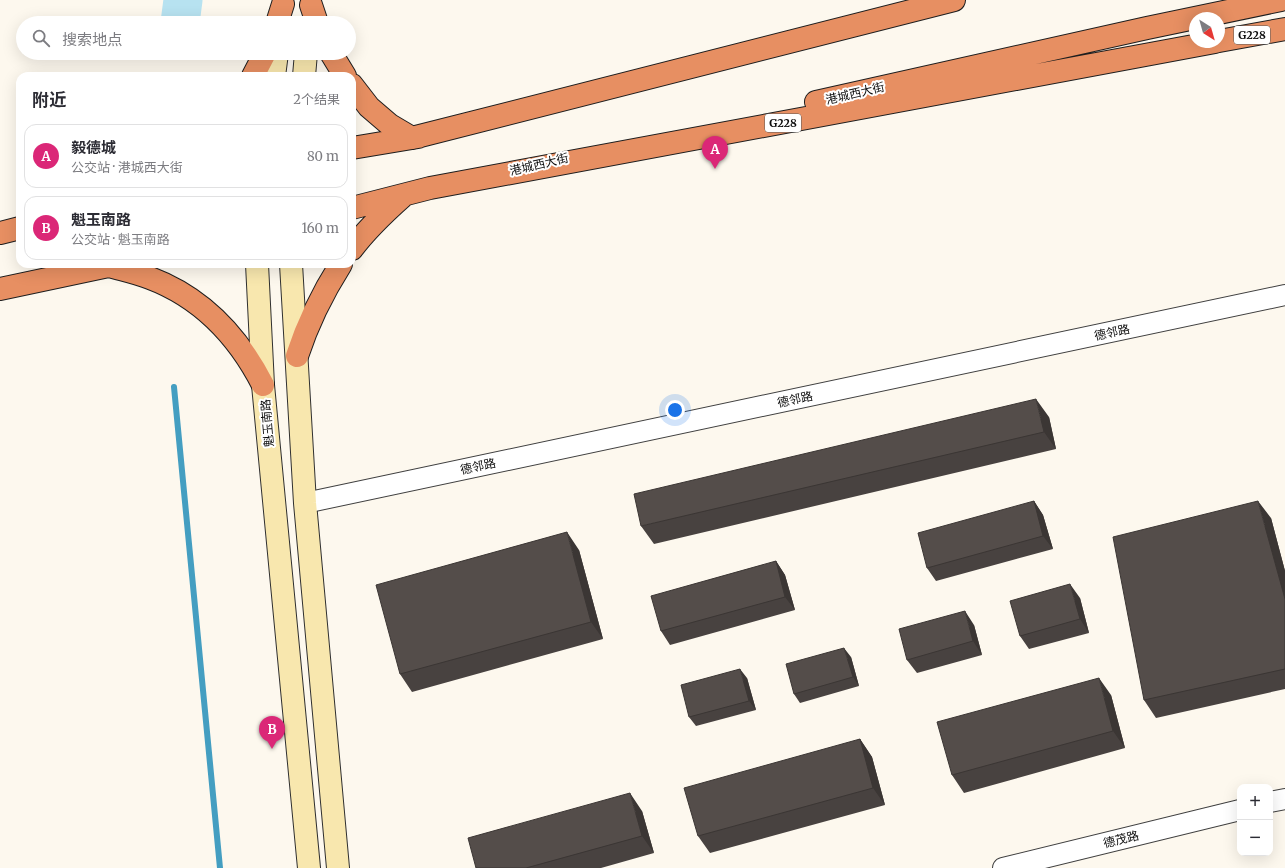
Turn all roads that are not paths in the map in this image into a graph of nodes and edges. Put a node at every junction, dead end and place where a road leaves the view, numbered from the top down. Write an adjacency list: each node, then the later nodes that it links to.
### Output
1 (898, 0): 16 (highway)
2 (954, 0): 16 (highway)
3 (1281, 0): 18 (highway, 港城西大街 / G228)
4 (1285, 29): 5 (highway, G228)
5 (1225, 40)
6 (1189, 47): 18 (highway, 港城西大街 / G228)
7 (261, 60): 11 (highway)
8 (276, 60): 12 (main road)
9 (305, 60): 13 (main road)
10 (335, 60): 14 (highway)
11 (255, 72)
12 (275, 72)
13 (304, 72)
14 (343, 72)
15 (356, 90): 16 (highway)
16 (412, 138): 17 (highway)
17 (356, 147)
18 (430, 188): 19 (highway, 港城西大街 / G228)
19 (405, 195): 20 (highway, 港城西大街 / G228); 23 (highway)
20 (356, 207)
21 (16, 229): 22 (highway)
22 (0, 233)
23 (356, 244)
24 (99, 268): 29 (highway)
25 (122, 268): 32 (highway)
26 (257, 268): 32 (main road, 魁玉南路)
27 (292, 268): 31 (main road)
28 (338, 268): 31 (highway)
29 (0, 290)
30 (1285, 295): 33 (street, 德邻路)
31 (297, 356): 33 (main road)
32 (263, 385): 37 (main road, 魁玉南路)
33 (305, 503): 38 (main road)
34 (1285, 799): 35 (street)
35 (1273, 801)
36 (1237, 811): 39 (street, 德茂路)
37 (309, 868)
38 (338, 868)
39 (1003, 868)

